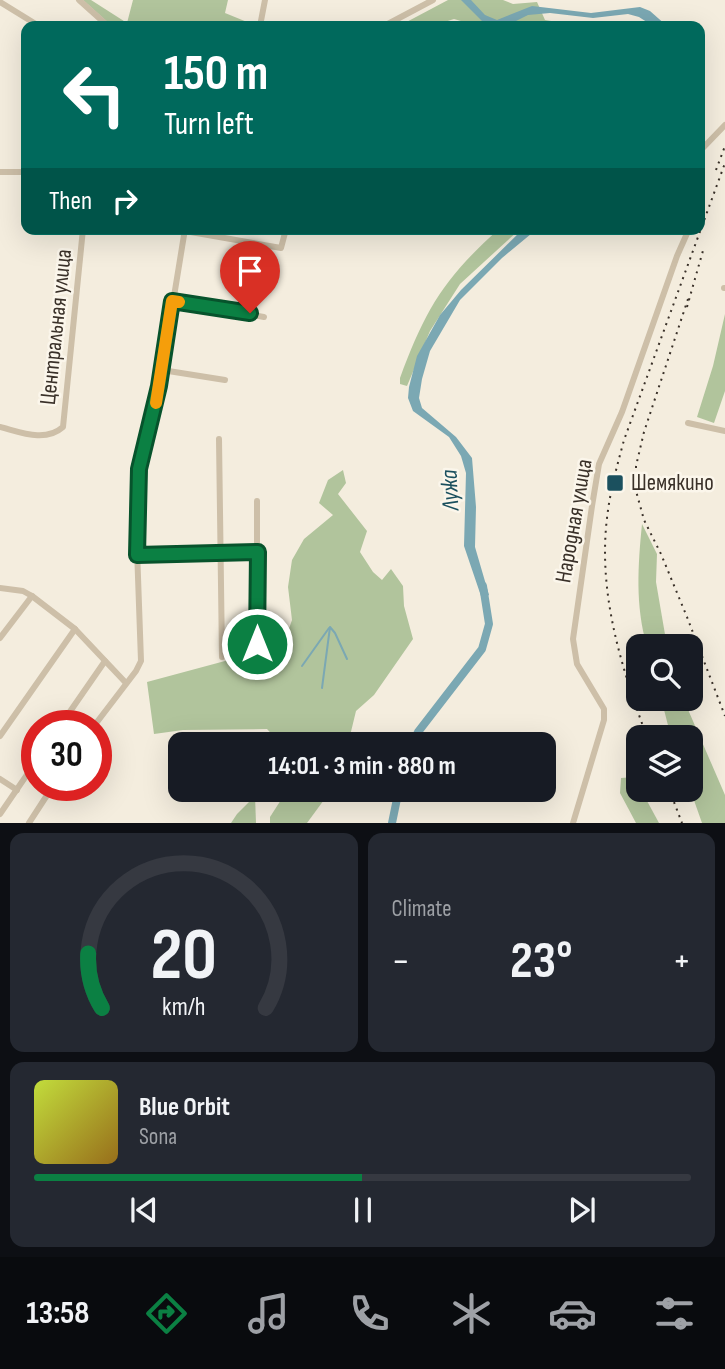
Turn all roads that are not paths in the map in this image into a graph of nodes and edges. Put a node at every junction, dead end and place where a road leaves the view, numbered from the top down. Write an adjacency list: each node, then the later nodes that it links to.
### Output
1 (79, 0): 6 (street)
2 (265, 0): 7 (street)
3 (431, 1): 8 (street)
4 (0, 2): 5 (street)
5 (31, 21)
6 (102, 21)
7 (261, 21)
8 (393, 21)
9 (725, 125): 10 (street)
10 (705, 146)
11 (0, 172): 12 (street)
12 (21, 172)
13 (82, 235): 25 (street, Центральная улица)
14 (184, 235): 20 (street)
15 (210, 235): 19 (street)
16 (235, 235): 19 (street)
17 (284, 235): 19 (street)
18 (686, 235): 49 (street, Народная улица)
19 (234, 240)
20 (172, 301): 21 (street); 22 (street)
21 (264, 317)
22 (162, 370): 23 (street); 31 (street)
23 (225, 380)
24 (688, 423): 26 (street)
25 (0, 427)
26 (725, 430)
27 (219, 439): 29 (street)
28 (257, 501): 30 (street)
29 (221, 552): 30 (street); 31 (street); 37 (street)
30 (258, 552): 36 (street)
31 (137, 555): 39 (street)
32 (0, 588): 33 (street)
33 (32, 596): 34 (street); 35 (street)
34 (75, 629): 38 (street); 42 (street)
35 (0, 638)
36 (257, 644)
37 (222, 657)
38 (105, 661): 39 (street); 40 (street)
39 (126, 683): 41 (street)
40 (71, 710)
41 (106, 710)
42 (0, 737)
43 (0, 779): 45 (street)
44 (21, 784): 45 (street)
45 (17, 790): 47 (street)
46 (43, 801): 48 (street)
47 (0, 814)
48 (29, 823)
49 (573, 823)

